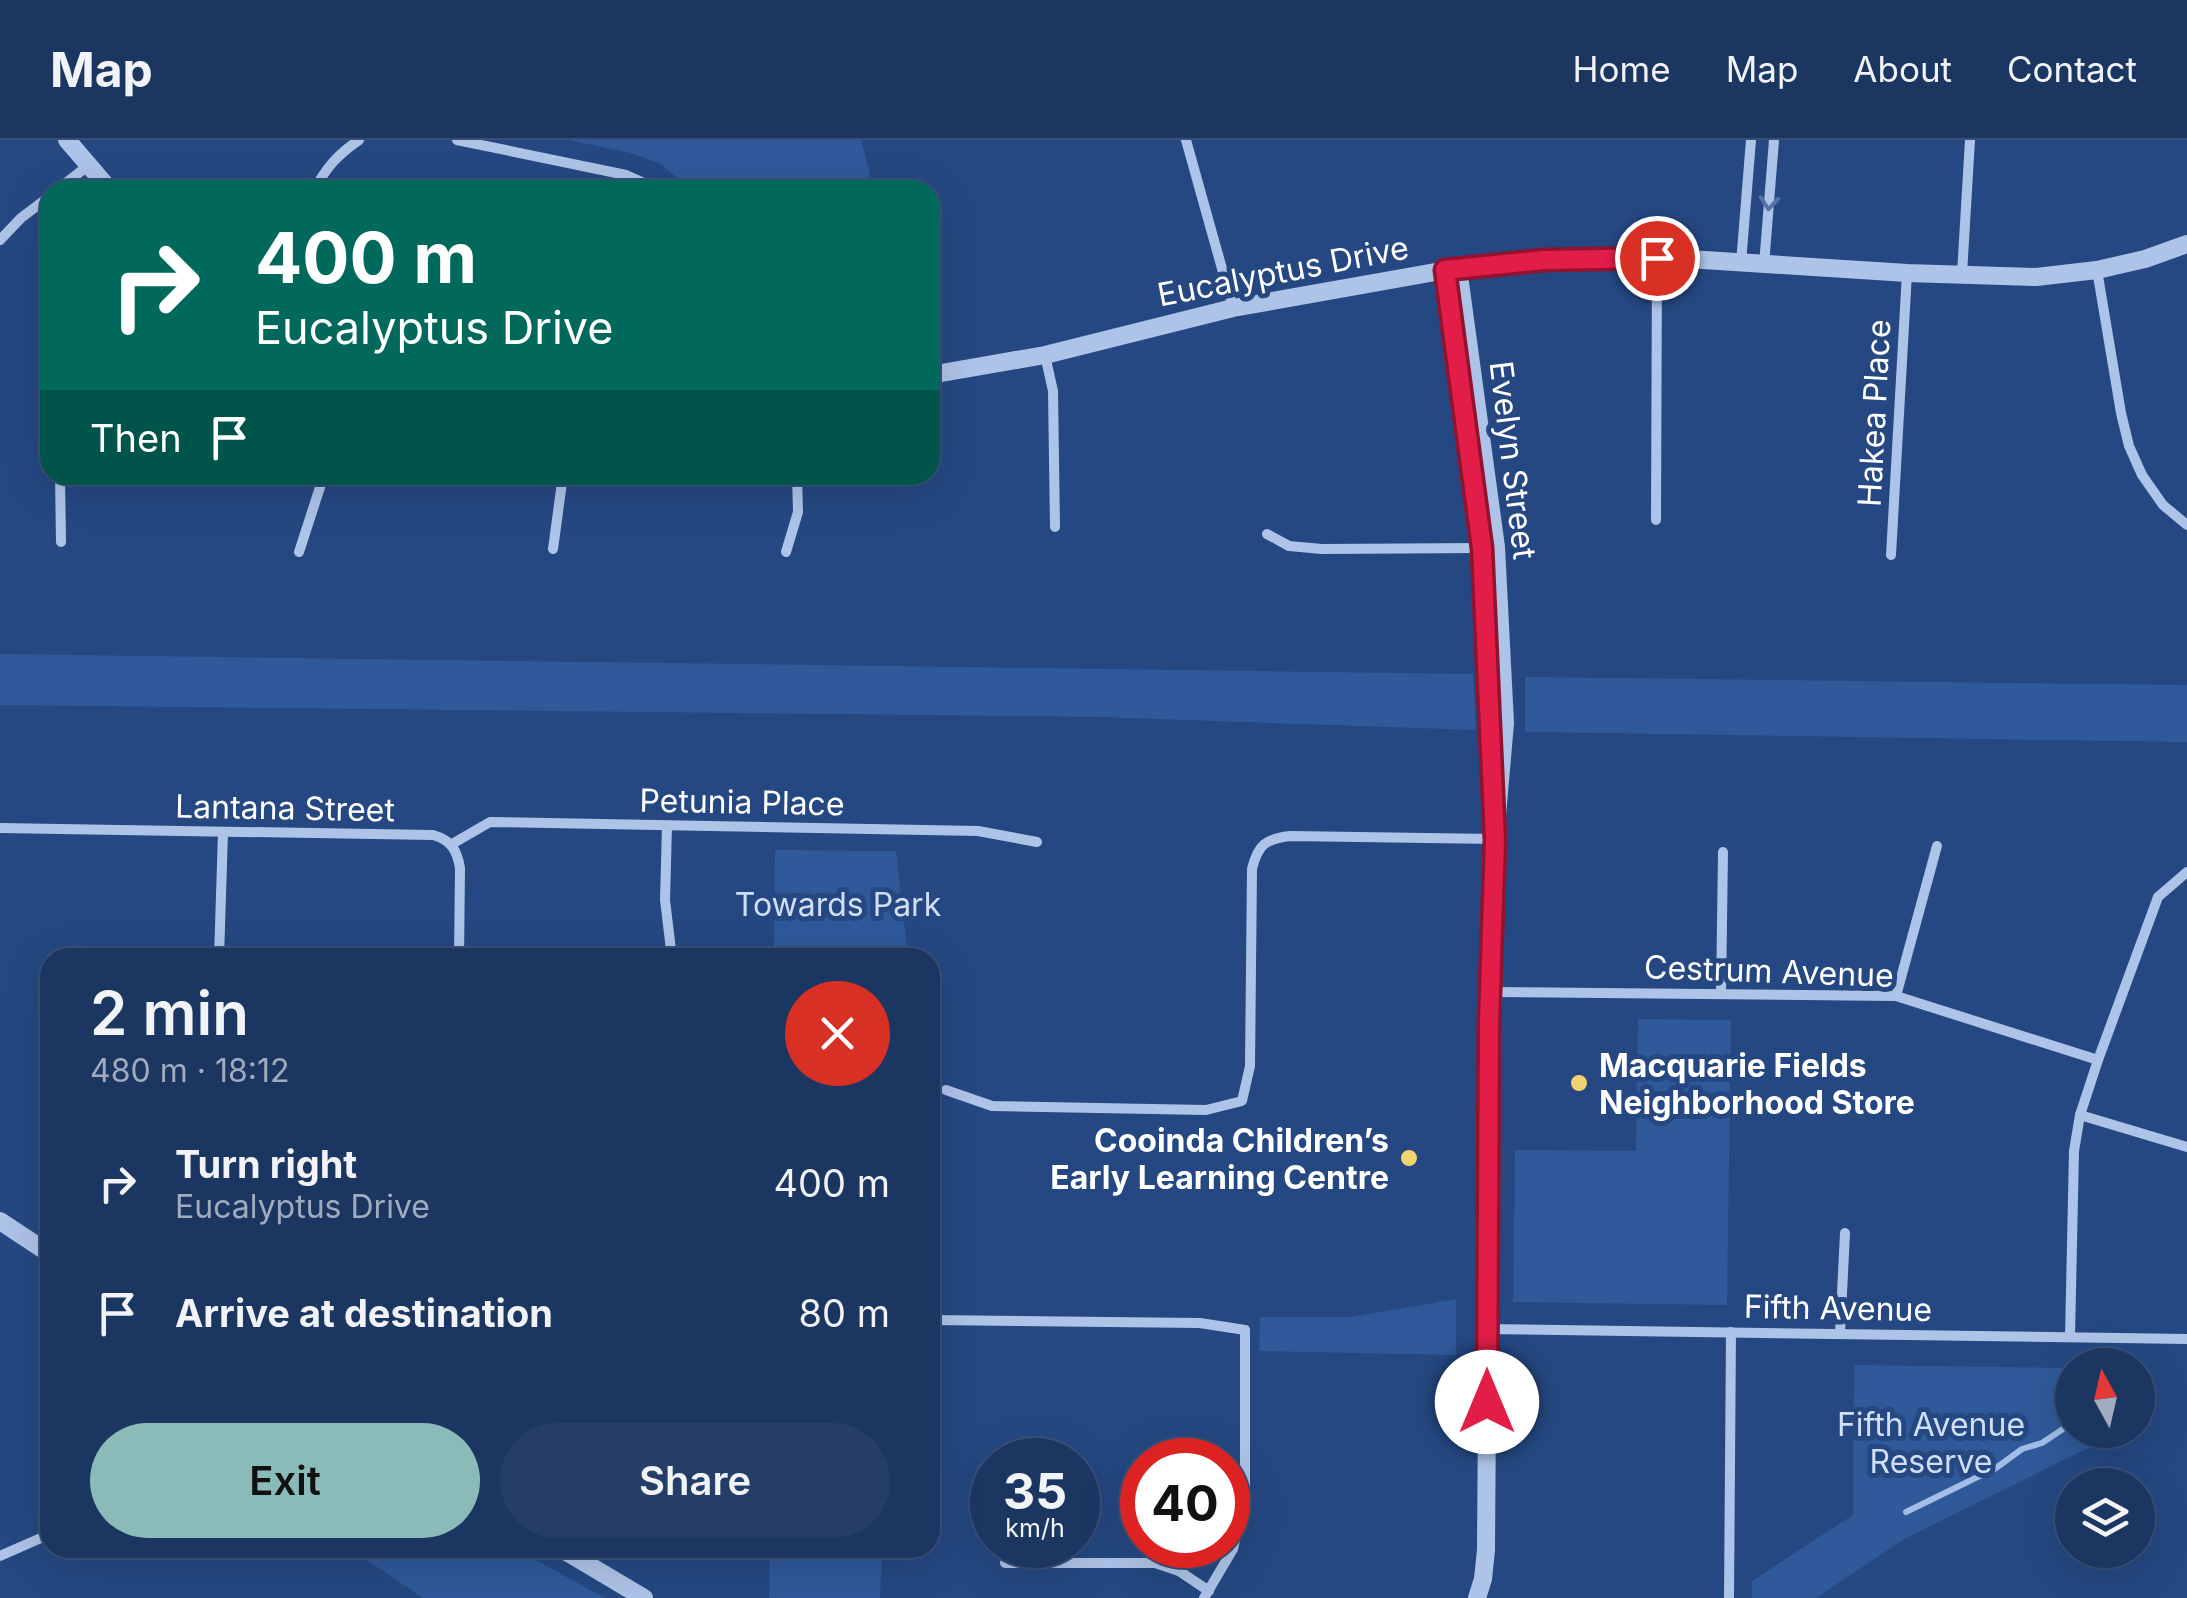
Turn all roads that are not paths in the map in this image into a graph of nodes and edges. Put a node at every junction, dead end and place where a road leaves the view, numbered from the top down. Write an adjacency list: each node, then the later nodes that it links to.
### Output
1 (67, 140): 8 (street)
2 (360, 140): 11 (street)
3 (457, 140): 12 (street)
4 (1186, 140): 23 (street)
5 (1751, 140): 17 (street)
6 (1774, 140): 18 (street, one-way to 18)
7 (1970, 140): 22 (street)
8 (88, 165): 9 (street); 10 (street)
9 (69, 180)
10 (101, 180)
11 (319, 180)
12 (637, 180)
13 (40, 204): 14 (street)
14 (0, 240)
15 (2187, 244): 20 (street, Eucalyptus Drive)
16 (1657, 258): 17 (street, Eucalyptus Drive); 19 (street, Eucalyptus Drive); 30 (street)
17 (1740, 264): 18 (street, Eucalyptus Drive)
18 (1764, 265): 21 (street, Eucalyptus Drive)
19 (1452, 269): 23 (street, Eucalyptus Drive); 35 (street, Evelyn Street)
20 (2096, 270): 22 (street, Eucalyptus Drive); 31 (street)
21 (1906, 273): 22 (street, Eucalyptus Drive); 39 (street, Hakea Place)
22 (1962, 274)
23 (1232, 308): 24 (street, Eucalyptus Drive)
24 (1045, 355): 25 (street, Eucalyptus Drive); 32 (street)
25 (940, 373)
26 (60, 485): 34 (street)
27 (321, 485): 37 (street)
28 (562, 485): 36 (street)
29 (797, 485): 38 (street)
30 (1656, 520)
31 (2187, 524)
32 (1055, 527)
33 (1268, 534): 35 (street)
34 (61, 542)
35 (1489, 548): 43 (street, Evelyn Street)
36 (554, 550)
37 (299, 552)
38 (786, 552)
39 (1891, 555)
40 (666, 826): 44 (street, Petunia Place); 45 (street, Petunia Place); 51 (street)
41 (0, 828): 42 (street, Lantana Street)
42 (223, 832): 45 (street, Lantana Street); 49 (street)
43 (1495, 840): 52 (street, Evelyn Street); 56 (street)
44 (1037, 842)
45 (452, 844): 50 (street)
46 (1937, 846): 54 (street)
47 (1723, 852): 53 (street)
48 (2187, 872): 55 (street)
49 (219, 948)
50 (459, 948)
51 (671, 948)
52 (1490, 992): 53 (street, Cestrum Avenue); 63 (street, Evelyn Street)
53 (1721, 993): 54 (street, Cestrum Avenue)
54 (1896, 996): 55 (street, Cestrum Avenue)
55 (2098, 1060): 57 (street)
56 (946, 1090)
57 (2080, 1115): 58 (street); 66 (street)
58 (2187, 1147)
59 (0, 1221): 61 (street)
60 (1845, 1234): 65 (street)
61 (40, 1247)
62 (940, 1320): 72 (street)
63 (1487, 1329): 64 (street, Fifth Avenue); 74 (street, Evelyn Street)
64 (1730, 1332): 65 (street, Fifth Avenue); 75 (street)
65 (1840, 1332): 66 (street, Fifth Avenue)
66 (2070, 1337): 67 (street, Fifth Avenue)
67 (2187, 1339)
68 (40, 1538): 69 (street)
69 (0, 1556)
70 (577, 1558): 73 (street)
71 (1100, 1563): 72 (street)
72 (1206, 1594)
73 (644, 1598)
74 (1477, 1598)
75 (1728, 1598)

